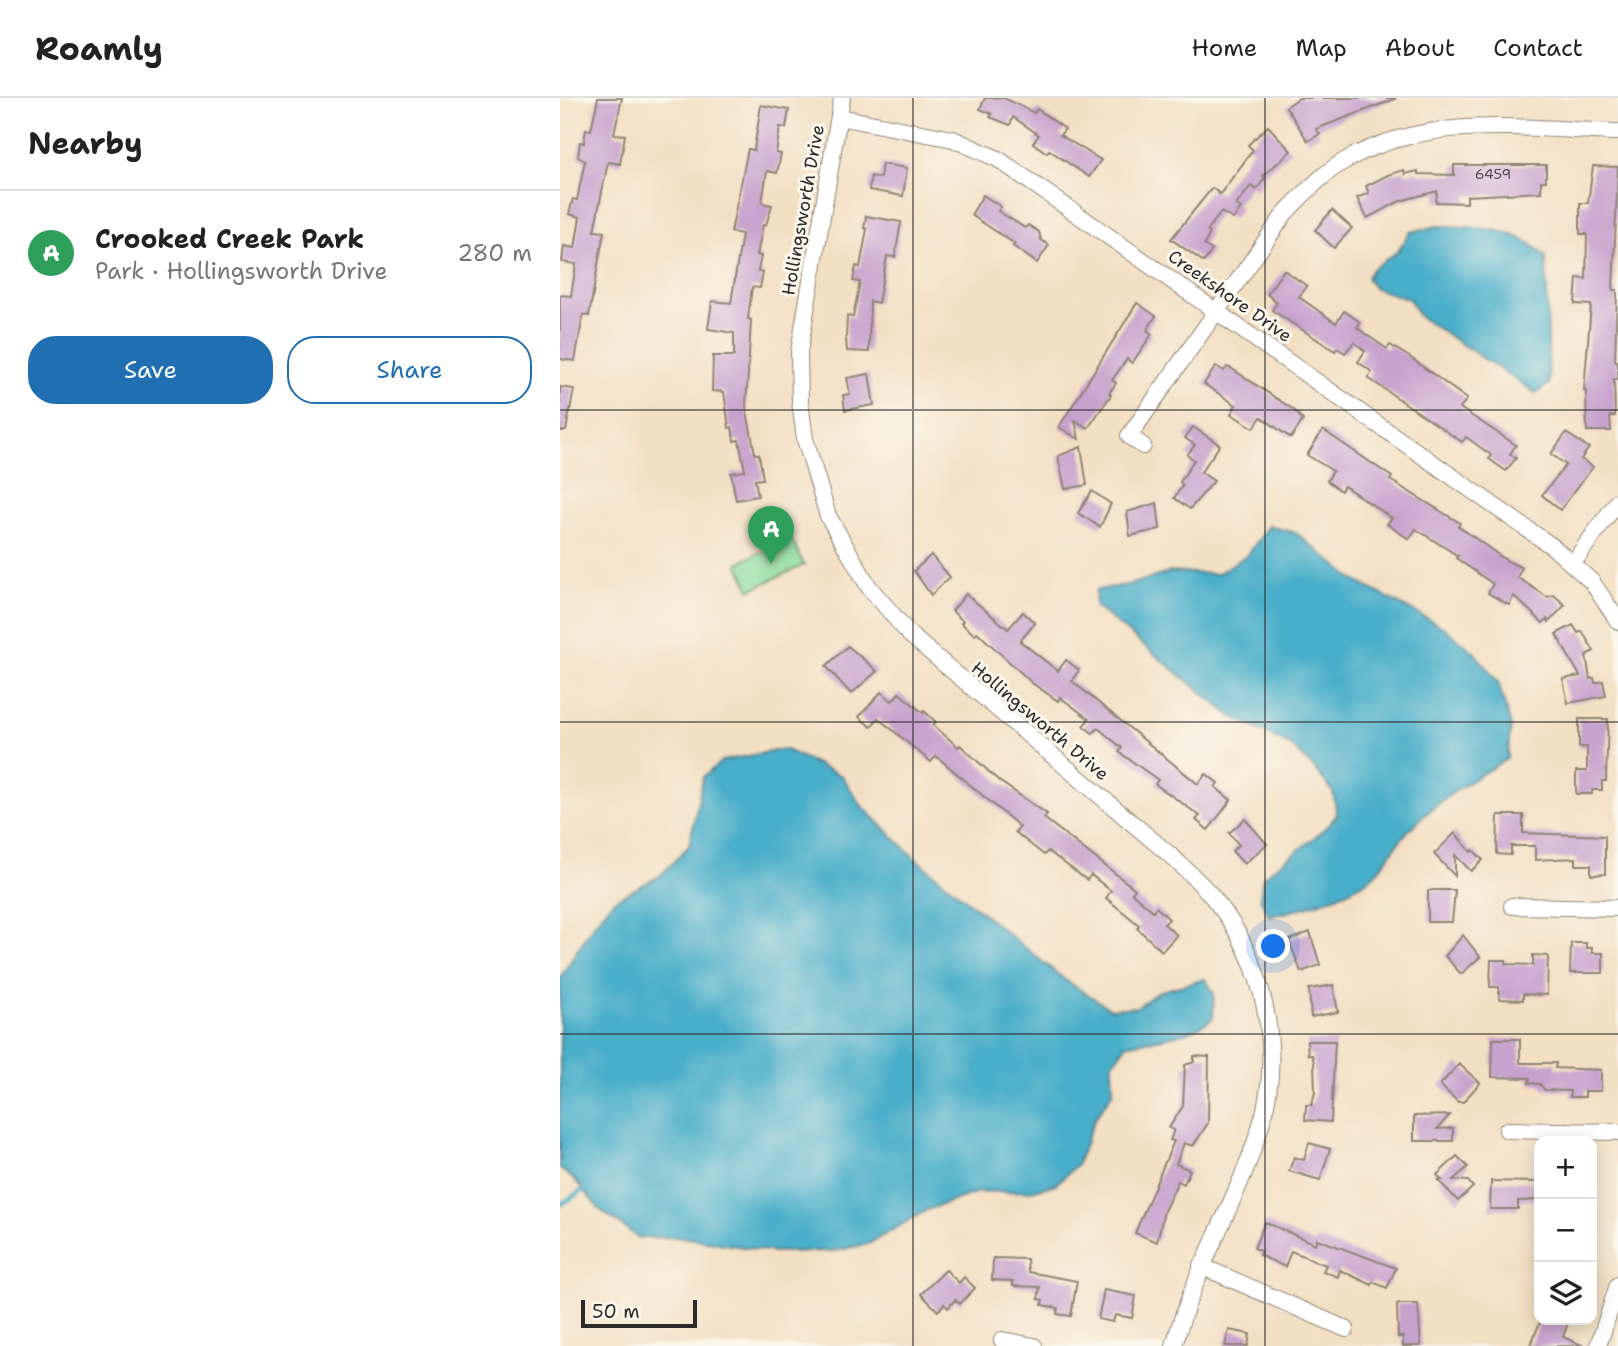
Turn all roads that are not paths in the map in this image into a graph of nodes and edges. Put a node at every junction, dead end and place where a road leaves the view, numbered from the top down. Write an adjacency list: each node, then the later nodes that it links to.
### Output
1 (842, 98): 2 (street, Hollingsworth Drive)
2 (839, 117): 4 (street, Creekshore Drive); 13 (street, Hollingsworth Drive)
3 (1618, 131): 4 (street)
4 (1217, 310): 5 (street); 7 (street, Creekshore Drive)
5 (1143, 446)
6 (1618, 501): 7 (street)
7 (1573, 563): 8 (street, Creekshore Drive)
8 (1618, 621)
9 (1512, 906): 10 (street)
10 (1618, 908)
11 (1507, 1130): 12 (street)
12 (1618, 1132)
13 (1201, 1266): 15 (street); 18 (street, Hollingsworth Drive)
14 (1618, 1285): 19 (street)
15 (1346, 1329)
16 (1002, 1340): 17 (street)
17 (1034, 1346)
18 (1174, 1346)
19 (1598, 1346)

